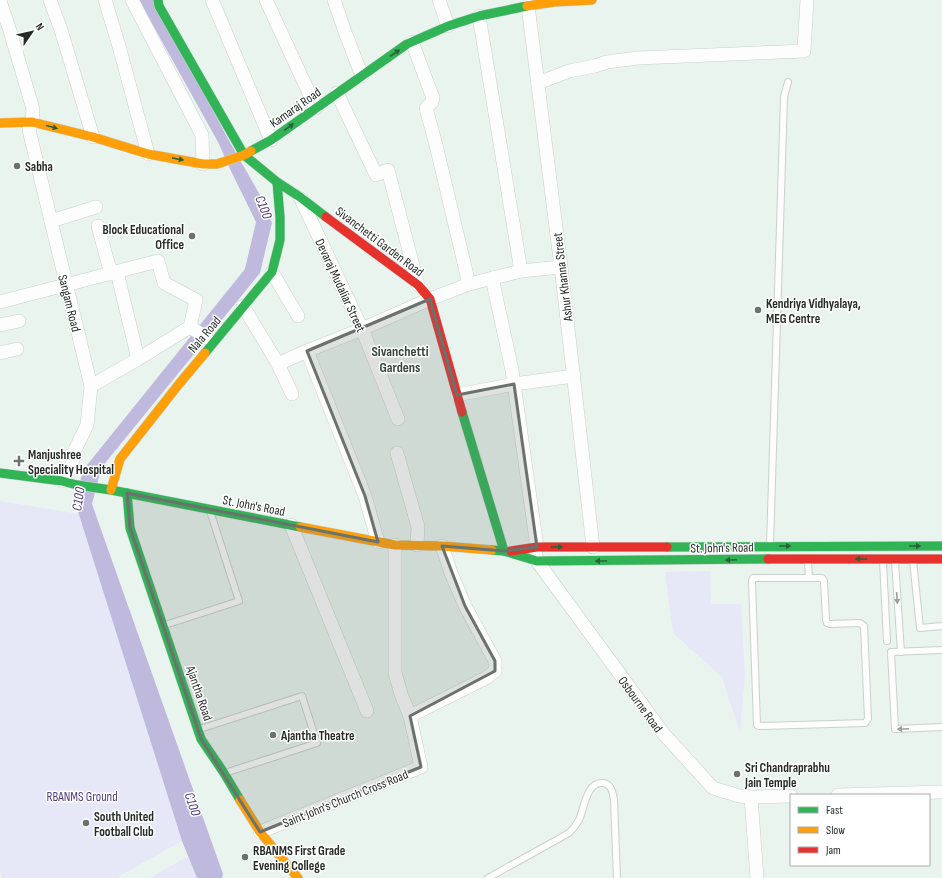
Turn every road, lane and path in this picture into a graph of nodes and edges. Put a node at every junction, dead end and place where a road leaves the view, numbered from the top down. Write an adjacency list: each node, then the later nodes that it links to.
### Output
1 (50, 0): 25 (street)
2 (105, 0): 27 (street)
3 (132, 0): 29 (street)
4 (158, 0): 28 (street, Sivanchetti Garden Road)
5 (212, 0): 26 (street)
6 (266, 0): 22 (street)
7 (334, 0): 18 (street)
8 (440, 0): 15 (street)
9 (592, 0): 12 (street, Kamaraj Road)
10 (807, 0): 20 (street)
11 (0, 1): 16 (street, Sangam Road)
12 (554, 1): 13 (street, Kamaraj Road)
13 (528, 6): 14 (street, Kamaraj Road); 20 (street, Ashur Khanna Street)
14 (479, 16): 15 (street, Kamaraj Road); 36 (street)
15 (448, 26): 17 (street, Kamaraj Road)
16 (5, 32): 23 (street, Sangam Road)
17 (412, 42): 18 (street, Kamaraj Road, one-way to 17); 40 (street)
18 (362, 76): 21 (street, Kamaraj Road)
19 (788, 82): 74 (lane)
20 (538, 83): 35 (street, Ashur Khanna Street)
21 (337, 93): 22 (street, Kamaraj Road); 42 (street)
22 (316, 108): 26 (street, Kamaraj Road, one-way to 22)
23 (32, 122): 24 (street, Kamaraj Road); 25 (street, Kamaraj Road, one-way to 25); 33 (street, Sangam Road)
24 (0, 123)
25 (93, 137): 27 (street, Kamaraj Road)
26 (271, 140): 28 (street, Kamaraj Road)
27 (148, 154): 29 (street, Kamaraj Road, one-way to 29)
28 (244, 155): 29 (street, Kamaraj Road); 30 (street, Sivanchetti Garden Road)
29 (203, 164)
30 (278, 182): 31 (street, Sivanchetti Garden Road); 37 (street, Nala Road)
31 (300, 197): 42 (street, Sivanchetti Garden Road); 50 (street, Devaraj Mudaliar Street)
32 (96, 208): 33 (street)
33 (50, 221): 41 (street, Sangam Road)
34 (98, 226): 38 (street)
35 (561, 266): 36 (street); 57 (street, Ashur Khanna Street)
36 (521, 271): 39 (street)
37 (272, 272): 45 (street, Nala Road); 46 (street)
38 (114, 273): 41 (street); 49 (street); 55 (street)
39 (492, 278): 40 (street); 58 (street, Osbourne Road)
40 (469, 284): 43 (street)
41 (66, 285): 44 (street); 59 (street, Sangam Road)
42 (418, 285): 43 (street, Sivanchetti Garden Road)
43 (430, 299): 50 (street); 61 (street, Sivanchetti Garden Road)
44 (0, 302)
45 (243, 306): 56 (street); 66 (street, Nala Road)
46 (298, 316)
47 (19, 321): 48 (street)
48 (0, 325)
49 (193, 328): 51 (street); 55 (street)
50 (362, 329): 53 (street); 62 (street, Devaraj Mudaliar Street)
51 (207, 338)
52 (17, 349): 54 (street)
53 (307, 351): 56 (street); 70 (street)
54 (0, 353)
55 (138, 359): 59 (street)
56 (278, 364): 60 (street)
57 (574, 376): 58 (street); 77 (street, Ashur Khanna Street)
58 (514, 384): 61 (street); 76 (street, Osbourne Road)
59 (91, 386): 65 (street, Sangam Road)
60 (292, 394)
61 (457, 395): 78 (street, Sivanchetti Garden Road)
62 (398, 419)
63 (397, 453): 71 (street)
64 (0, 473): 65 (street, St. John's Road)
65 (62, 481): 66 (street, St. John's Road)
66 (107, 490): 67 (street, St. John's Road)
67 (127, 493): 68 (street, St. John's Road); 90 (street, Ajantha Road)
68 (209, 509): 69 (street, St. John's Road); 90 (lane)
69 (291, 525): 70 (street, St. John's Road); 95 (street)
70 (378, 542): 72 (street, St. John's Road)
71 (417, 545): 72 (street, St. John's Road); 73 (street, St. John's Road)
72 (395, 546): 96 (street, Saint John's Church Cross Road)
73 (442, 546): 78 (street, St. John's Road); 96 (street)
74 (770, 546): 75 (street, St. John's Road, one-way to 75); 77 (street, St. John's Road)
75 (942, 546)
76 (536, 547): 77 (street, St. John's Road, one-way to 77); 78 (street, St. John's Road); 84 (street, Osbourne Road)
77 (593, 547)
78 (504, 551): 84 (street, St. John's Road)
79 (808, 559): 80 (street, St. John's Road, one-way to 79); 85 (street, St. John's Road); 87 (lane)
80 (882, 559): 81 (street, St. John's Road); 89 (lane)
81 (895, 559): 82 (street, St. John's Road); 88 (lane)
82 (913, 559): 83 (street, St. John's Road); 91 (lane)
83 (942, 559)
84 (537, 561): 85 (street, St. John's Road, one-way to 84); 103 (street, Osbourne Road)
85 (795, 566): 86 (lane)
86 (795, 578): 87 (lane); 87 (lane)
87 (809, 578)
88 (896, 580): 89 (lane); 94 (lane, one-way to 94)
89 (884, 581): 92 (lane)
90 (163, 625): 98 (street, Ajantha Road)
91 (942, 626)
92 (888, 641)
93 (942, 650): 94 (lane)
94 (901, 652): 97 (lane, one-way to 94)
95 (367, 711)
96 (410, 716): 104 (street, Saint John's Church Cross Road)
97 (942, 727)
98 (198, 729): 99 (street, Ajantha Road); 99 (lane)
99 (224, 773): 104 (street, Ajantha Road)
100 (942, 792): 101 (street)
101 (873, 794)
102 (790, 796): 103 (street, Osbourne Road)
103 (751, 797): 108 (street)
104 (260, 832): 105 (street, Ajantha Road)
105 (298, 878)
106 (488, 878): 107 (lane)
107 (617, 878)
108 (757, 878)

